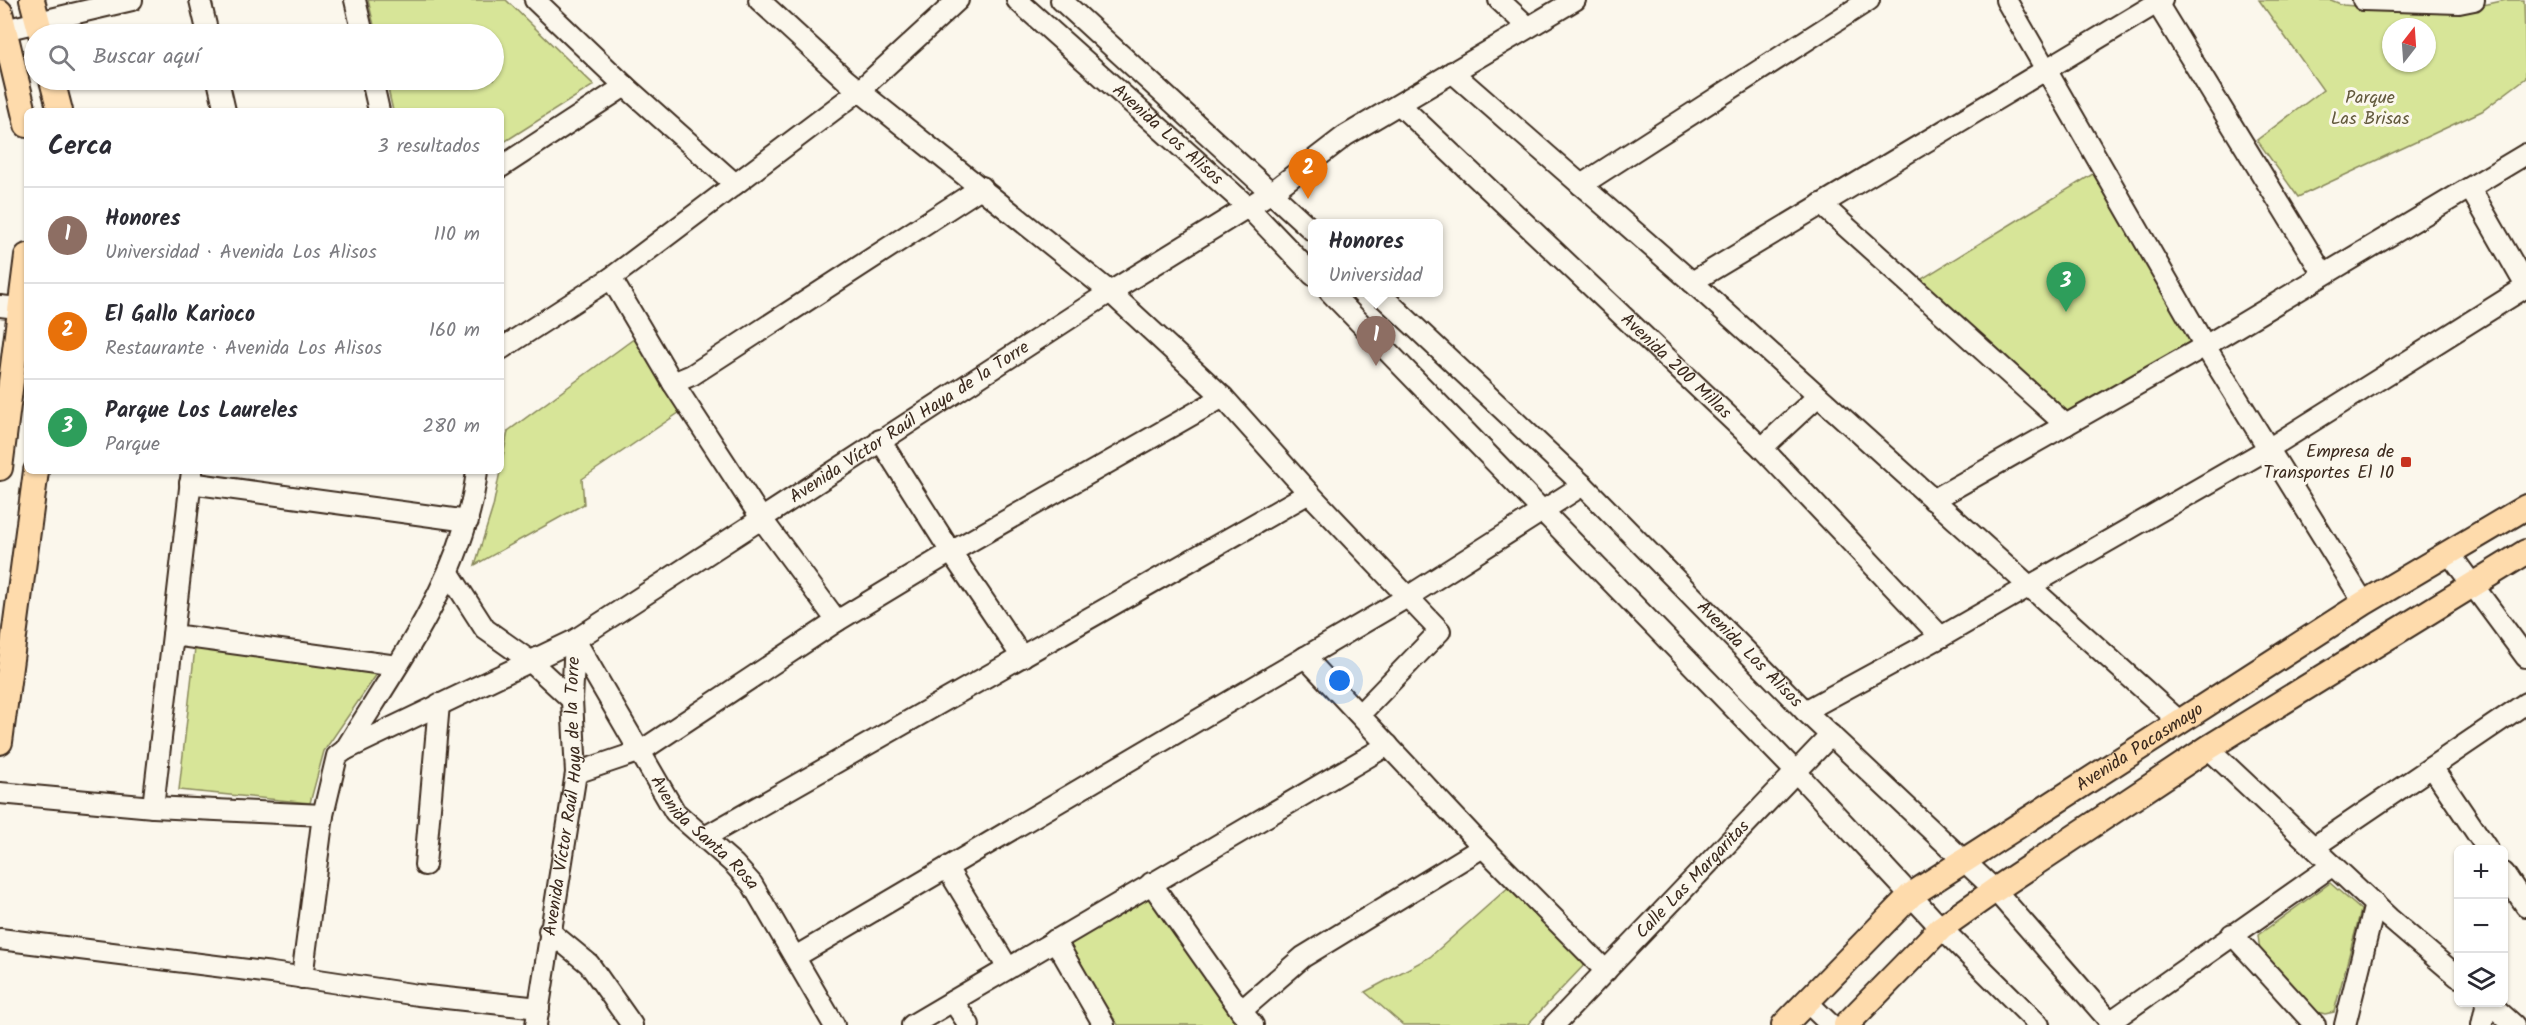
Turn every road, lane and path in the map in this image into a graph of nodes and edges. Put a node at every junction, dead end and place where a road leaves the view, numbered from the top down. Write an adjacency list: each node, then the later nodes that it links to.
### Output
1 (132, 0): 16 (street)
2 (200, 0): 18 (street)
3 (355, 0): 19 (street)
4 (535, 0): 23 (street)
5 (759, 0): 27 (street)
6 (958, 0): 27 (street)
7 (1017, 0): 41 (street, Avenida Los Alisos)
8 (1061, 0): 39 (street, Avenida Los Alisos)
9 (1499, 0): 20 (street)
10 (1869, 0): 36 (street)
11 (2006, 0): 21 (street)
12 (2363, 0): 13 (street)
13 (2474, 0)
14 (1568, 2): 20 (street, Avenida Víctor Raúl Haya de la Torre)
15 (2160, 2): 21 (street); 45 (street)
16 (36, 18): 17 (street)
17 (2, 21): 32 (main road)
18 (206, 24)
19 (361, 24)
20 (1528, 27): 22 (street, Avenida Víctor Raúl Haya de la Torre)
21 (2046, 69): 40 (street); 53 (street)
22 (1452, 72): 28 (street, Avenida Víctor Raúl Haya de la Torre); 36 (street)
23 (625, 86): 34 (street); 35 (street)
24 (55, 90): 29 (main road)
25 (220, 90): 30 (street)
26 (374, 90): 31 (street)
27 (860, 90): 35 (street); 37 (street)
28 (1400, 105): 39 (street, Avenida Víctor Raúl Haya de la Torre); 60 (street, Avenida 200 Millas)
29 (59, 108)
30 (224, 108)
31 (378, 108)
32 (24, 113)
33 (2526, 154): 38 (street)
34 (504, 165)
35 (735, 184): 46 (street)
36 (1581, 185): 47 (street)
37 (982, 188): 49 (street); 55 (street)
38 (2470, 188): 45 (street); 48 (street)
39 (1272, 192): 41 (street, Avenida Víctor Raúl Haya de la Torre); 42 (street, Avenida Los Alisos)
40 (1821, 204): 47 (street); 58 (street)
41 (1248, 207): 44 (street, Avenida Los Alisos); 49 (street, Avenida Víctor Raúl Haya de la Torre)
42 (1308, 226)
43 (24, 270): 52 (main road)
44 (1308, 270)
45 (2323, 274): 53 (street)
46 (611, 278): 54 (street); 55 (street)
47 (1692, 282): 56 (street)
48 (2526, 286): 61 (street)
49 (1110, 292): 57 (street); 59 (street, Avenida Víctor Raúl Haya de la Torre)
50 (1335, 297): 70 (street)
51 (1383, 297): 66 (street, Avenida Los Alisos)
52 (16, 308): 62 (main road)
53 (2205, 346): 58 (street); 61 (street)
54 (504, 347)
55 (673, 383): 71 (street)
56 (1818, 396): 60 (street); 68 (street)
57 (1223, 397): 67 (street); 73 (street)
58 (2066, 425): 68 (street)
59 (880, 440): 71 (street, Avenida Víctor Raúl Haya de la Torre); 73 (street)
60 (1762, 447): 83 (street, Avenida 200 Millas)
61 (2268, 448): 78 (street); 80 (street)
62 (0, 468)
63 (36, 474): 97 (main road)
64 (476, 474): 72 (street)
65 (191, 477): 72 (street); 82 (street)
66 (1583, 486): 70 (street); 93 (street, Avenida Los Alisos)
67 (1309, 492): 79 (street); 85 (street)
68 (1933, 500): 78 (street)
69 (2526, 507): 75 (main road, Avenida Pacasmayo)
70 (1543, 511): 79 (street); 103 (street)
71 (761, 518): 81 (street); 84 (street, Avenida Víctor Raúl Haya de la Torre)
72 (468, 521): 76 (street)
73 (951, 552): 81 (street); 85 (street)
74 (2526, 552): 77 (main road)
75 (2449, 553): 77 (street); 80 (main road, Avenida Pacasmayo)
76 (449, 573): 88 (street); 89 (street)
77 (2471, 584): 87 (street); 99 (main road)
78 (2030, 586): 83 (street); 95 (street)
79 (1409, 596): 86 (street); 94 (street)
80 (2364, 603): 95 (main road, Avenida Pacasmayo)
81 (837, 621): 101 (street)
82 (173, 635): 89 (street); 106 (street)
83 (1941, 637): 93 (street)
84 (575, 640): 88 (street); 90 (street, Avenida Víctor Raúl Haya de la Torre); 101 (street, Avenida Santa Rosa)
85 (1022, 657): 108 (street)
86 (1305, 657): 94 (street); 115 (street)
87 (2526, 657)
88 (530, 661): 90 (street); 92 (street)
89 (397, 666): 100 (street)
90 (572, 700): 104 (street, Avenida Víctor Raúl Haya de la Torre)
91 (2526, 703): 102 (street)
92 (439, 704): 100 (street); 113 (street)
93 (1805, 711): 96 (street, Avenida Los Alisos)
94 (1360, 714): 98 (street)
95 (2180, 722): 112 (main road, Avenida Pacasmayo)
96 (1831, 735): 103 (street, Calle Las Margaritas); 112 (street, Avenida Los Alisos)
97 (0, 742)
98 (1388, 745): 110 (street); 117 (street)
99 (2208, 748): 111 (street); 118 (main road)
100 (345, 750): 107 (street)
101 (641, 751): 104 (street); 108 (street, Avenida Santa Rosa)
102 (2432, 767): 109 (street); 111 (street)
103 (1796, 772): 119 (street); 129 (street, Calle Las Margaritas)
104 (576, 773): 123 (street, Avenida Víctor Raúl Haya de la Torre)
105 (0, 793): 106 (street)
106 (153, 807): 107 (street)
107 (322, 815): 131 (street)
108 (705, 837): 127 (street, Avenida Santa Rosa)
109 (2485, 845)
110 (1483, 847): 129 (street); 137 (street)
111 (2314, 847): 114 (street)
112 (1965, 860): 118 (street, Avenida Los Alisos); 119 (main road, Avenida Pacasmayo)
113 (425, 865)
114 (2333, 865): 120 (street); 124 (street)
115 (947, 868): 127 (street); 128 (street)
116 (2508, 879): 121 (street)
117 (1151, 883): 126 (street); 137 (street)
118 (1995, 890): 122 (main road); 138 (street, Avenida Los Alisos)
119 (1911, 896): 122 (street); 133 (main road, Avenida Pacasmayo)
120 (2375, 904): 130 (street); 150 (street)
121 (2526, 906)
122 (1941, 928): 147 (main road); 148 (street)
123 (549, 931): 136 (street, Avenida Víctor Raúl Haya de la Torre); 139 (street)
124 (2232, 934): 138 (street); 149 (street)
125 (0, 939): 131 (street)
126 (1054, 940): 128 (street); 143 (street)
127 (795, 957): 140 (street, Avenida Santa Rosa)
128 (1008, 968): 132 (street)
129 (1606, 971): 144 (street, Calle Las Margaritas)
130 (2454, 973)
131 (302, 978): 136 (street)
132 (953, 1001): 141 (street); 142 (street)
133 (1807, 1002): 145 (main road, Avenida Pacasmayo); 146 (street)
134 (2487, 1007): 151 (street)
135 (2494, 1007): 152 (street)
136 (537, 1016)
137 (1247, 1018)
138 (2112, 1023)
139 (632, 1025)
140 (834, 1025)
141 (912, 1025)
142 (969, 1025)
143 (1104, 1025)
144 (1554, 1025)
145 (1784, 1025)
146 (1831, 1025)
147 (1846, 1025)
148 (2039, 1025)
149 (2316, 1025)
150 (2345, 1025)
151 (2482, 1025)
152 (2514, 1025)

